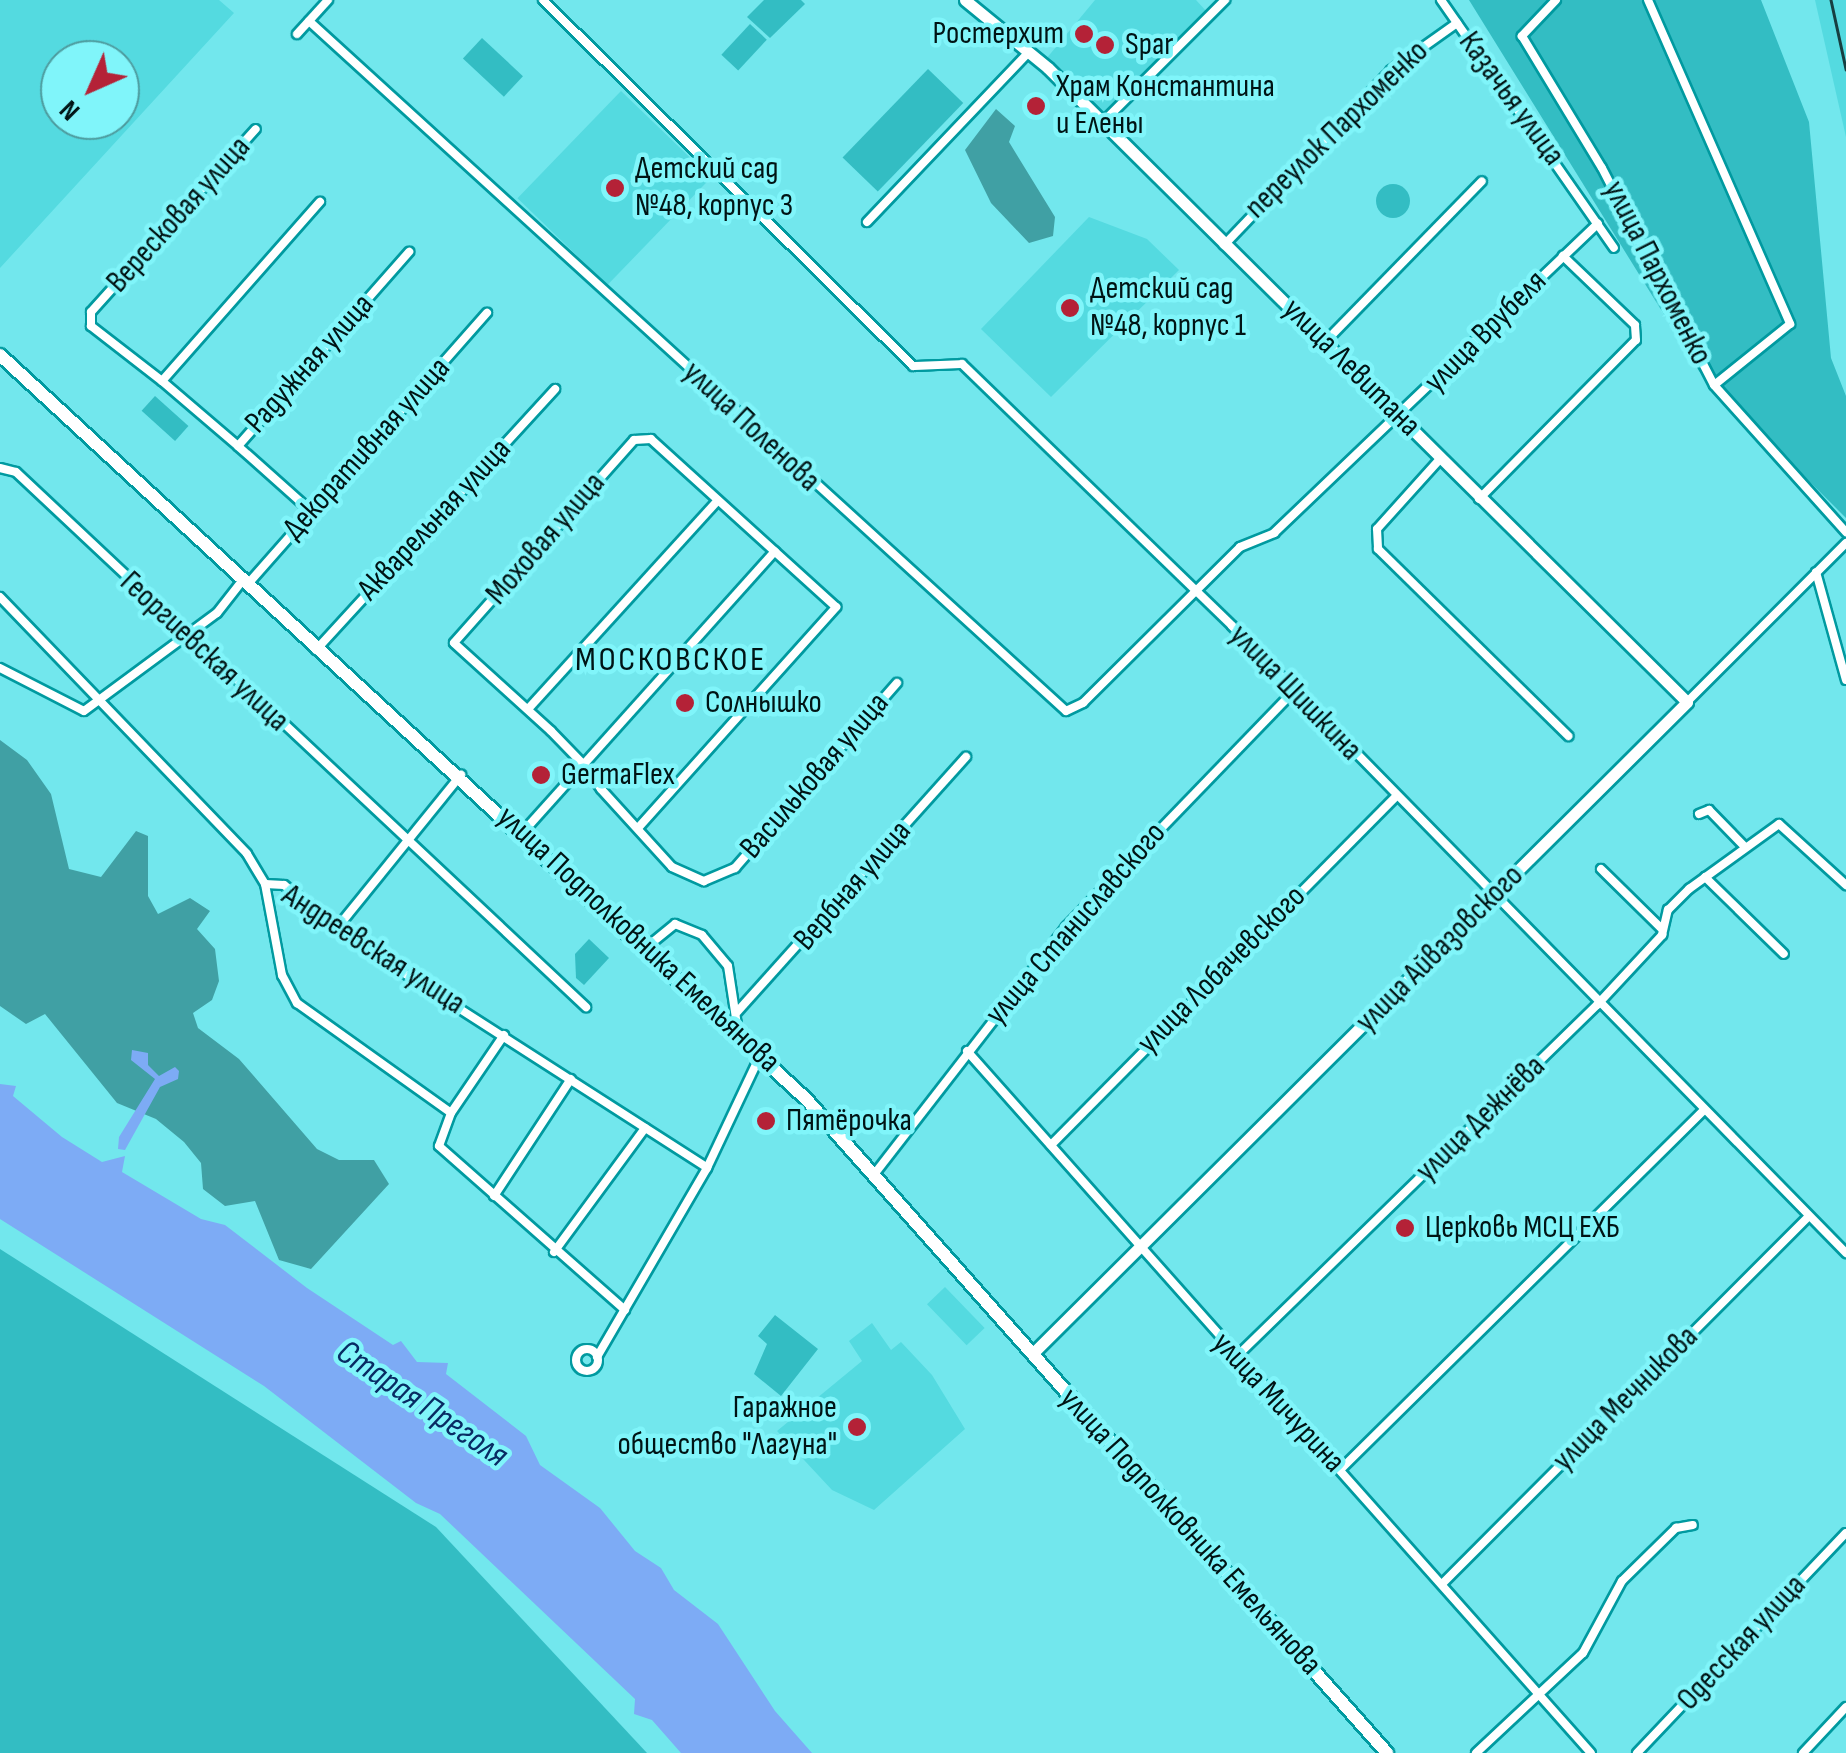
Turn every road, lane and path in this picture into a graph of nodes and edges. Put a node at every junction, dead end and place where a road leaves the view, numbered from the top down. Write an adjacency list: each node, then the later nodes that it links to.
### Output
1 (328, 0): 8 (street)
2 (543, 0): 40 (street, улица Шишкина)
3 (964, 0): 11 (street, улица Левитана)
4 (1225, 0): 12 (street)
5 (1442, 0): 9 (street, Казачья улица)
6 (1556, 0): 26 (street, улица Пархоменко)
7 (1648, 0): 26 (street)
8 (309, 21): 10 (street); 40 (street, улица Поленова)
9 (1457, 23): 17 (street, Казачья улица); 18 (street, переулок Пархоменко)
10 (297, 34)
11 (1027, 54): 12 (street, улица Левитана); 16 (street)
12 (1103, 122): 18 (street, улица Левитана)
13 (256, 129): 25 (street, Вересковая улица)
14 (1482, 182): 23 (street)
15 (320, 202): 25 (street)
16 (867, 222)
17 (1598, 224): 19 (street, Казачья улица); 21 (street, улица Врубеля)
18 (1224, 245): 23 (street, улица Левитана)
19 (1614, 248)
20 (410, 252): 29 (street, Радужная улица)
21 (1563, 256): 28 (street, улица Врубеля); 32 (street, улица Пархоменко)
22 (487, 314): 34 (street, Декоративная улица)
23 (1326, 341): 28 (street, улица Левитана)
24 (0, 355): 39 (main road, улица Подполковника Емельянова)
25 (162, 381): 29 (street)
26 (1714, 385): 35 (street, улица Пархоменко)
27 (555, 390): 43 (street, Акварельная улица)
28 (1395, 411): 30 (street, улица Левитана); 40 (street, улица Врубеля)
29 (238, 446): 34 (street, Радужная улица)
30 (1440, 459): 32 (street, улица Левитана); 51 (street)
31 (0, 468): 42 (street, Георгиевская улица)
32 (1479, 499): 48 (street, улица Левитана)
33 (718, 500): 37 (street, Моховая улица); 50 (street); 50 (street, Моховая улица)
34 (312, 512): 39 (street, Декоративная улица)
35 (1846, 532)
36 (1846, 543): 38 (street, улица Айвазовского)
37 (775, 551): 53 (street); 57 (street, Моховая улица)
38 (1816, 572): 45 (street); 48 (street, улица Айвазовского)
39 (245, 583): 42 (street, Декоративная улица); 43 (main road, улица Подполковника Емельянова)
40 (1193, 592): 47 (street, улица Шишкина)
41 (0, 597): 49 (street, Андреевская улица)
42 (186, 636): 49 (street, Декоративная улица); 59 (street, Георгиевская улица)
43 (316, 650): 54 (main road, улица Подполковника Емельянова)
44 (0, 668): 49 (street)
45 (1846, 680)
46 (896, 683): 57 (street, Васильковая улица)
47 (1294, 691): 55 (street, улица Шишкина); 75 (street, улица Станиславского)
48 (1687, 702): 65 (street, улица Айвазовского)
49 (102, 703): 63 (street, Андреевская улица)
50 (528, 710): 53 (street, Моховая улица)
51 (1568, 736)
52 (966, 757): 72 (street, Вербная улица)
53 (583, 764): 57 (street, Моховая улица); 58 (street)
54 (462, 775): 58 (main road, улица Подполковника Емельянова); 59 (street)
55 (1395, 798): 65 (street, улица Шишкина); 81 (street, улица Лобачевского)
56 (1699, 814): 60 (street)
57 (638, 828)
58 (523, 832): 68 (main road, улица Подполковника Емельянова)
59 (406, 842): 66 (street); 71 (street, Георгиевская улица)
60 (1744, 847): 62 (street, улица Дежнёва); 64 (street, улица Дежнёва)
61 (1601, 869): 67 (street)
62 (1705, 877): 67 (street, улица Дежнёва); 69 (street)
63 (265, 884): 66 (street, Андреевская улица); 79 (street)
64 (1846, 884)
65 (1494, 897): 70 (street, улица Шишкина); 86 (street, улица Айвазовского)
66 (340, 923): 74 (street, Андреевская улица)
67 (1663, 930): 70 (street, улица Дежнёва)
68 (648, 946): 72 (street); 73 (main road, улица Подполковника Емельянова)
69 (1784, 954)
70 (1598, 1006): 78 (street, улица Шишкина); 92 (street, улица Дежнёва)
71 (586, 1007)
72 (737, 1012): 73 (street)
73 (738, 1032): 76 (main road, улица Подполковника Емельянова)
74 (504, 1035): 77 (street, Андреевская улица); 79 (street)
75 (967, 1052): 81 (street, улица Мичурина); 83 (street, улица Станиславского)
76 (761, 1054): 82 (street); 83 (main road, улица Подполковника Емельянова)
77 (571, 1080): 80 (street, Андреевская улица); 84 (street)
78 (1704, 1110): 85 (street, улица Шишкина); 93 (street)
79 (451, 1113): 84 (street)
80 (645, 1128): 82 (street, Андреевская улица); 87 (street)
81 (1051, 1145): 86 (street, улица Мичурина)
82 (707, 1168): 89 (street)
83 (876, 1172): 90 (main road, улица Подполковника Емельянова)
84 (494, 1196): 87 (street)
85 (1809, 1216): 88 (street, улица Шишкина); 96 (street, улица Мечникова)
86 (1140, 1248): 90 (street, улица Айвазовского); 92 (street, улица Мичурина)
87 (554, 1252): 89 (street)
88 (1846, 1253)
89 (624, 1310): 91 (street)
90 (1032, 1354): 99 (main road, улица Подполковника Емельянова)
91 (597, 1356)
92 (1235, 1358): 93 (street, улица Мичурина)
93 (1341, 1469): 96 (street, улица Мичурина)
94 (1693, 1524): 97 (street)
95 (1846, 1533): 102 (street, Одесская улица)
96 (1443, 1582): 97 (street, улица Мичурина)
97 (1536, 1697): 100 (street); 101 (street, улица Мичурина)
98 (1846, 1707): 103 (street)
99 (1387, 1753)
100 (1476, 1753)
101 (1592, 1753)
102 (1637, 1753)
103 (1803, 1753)

